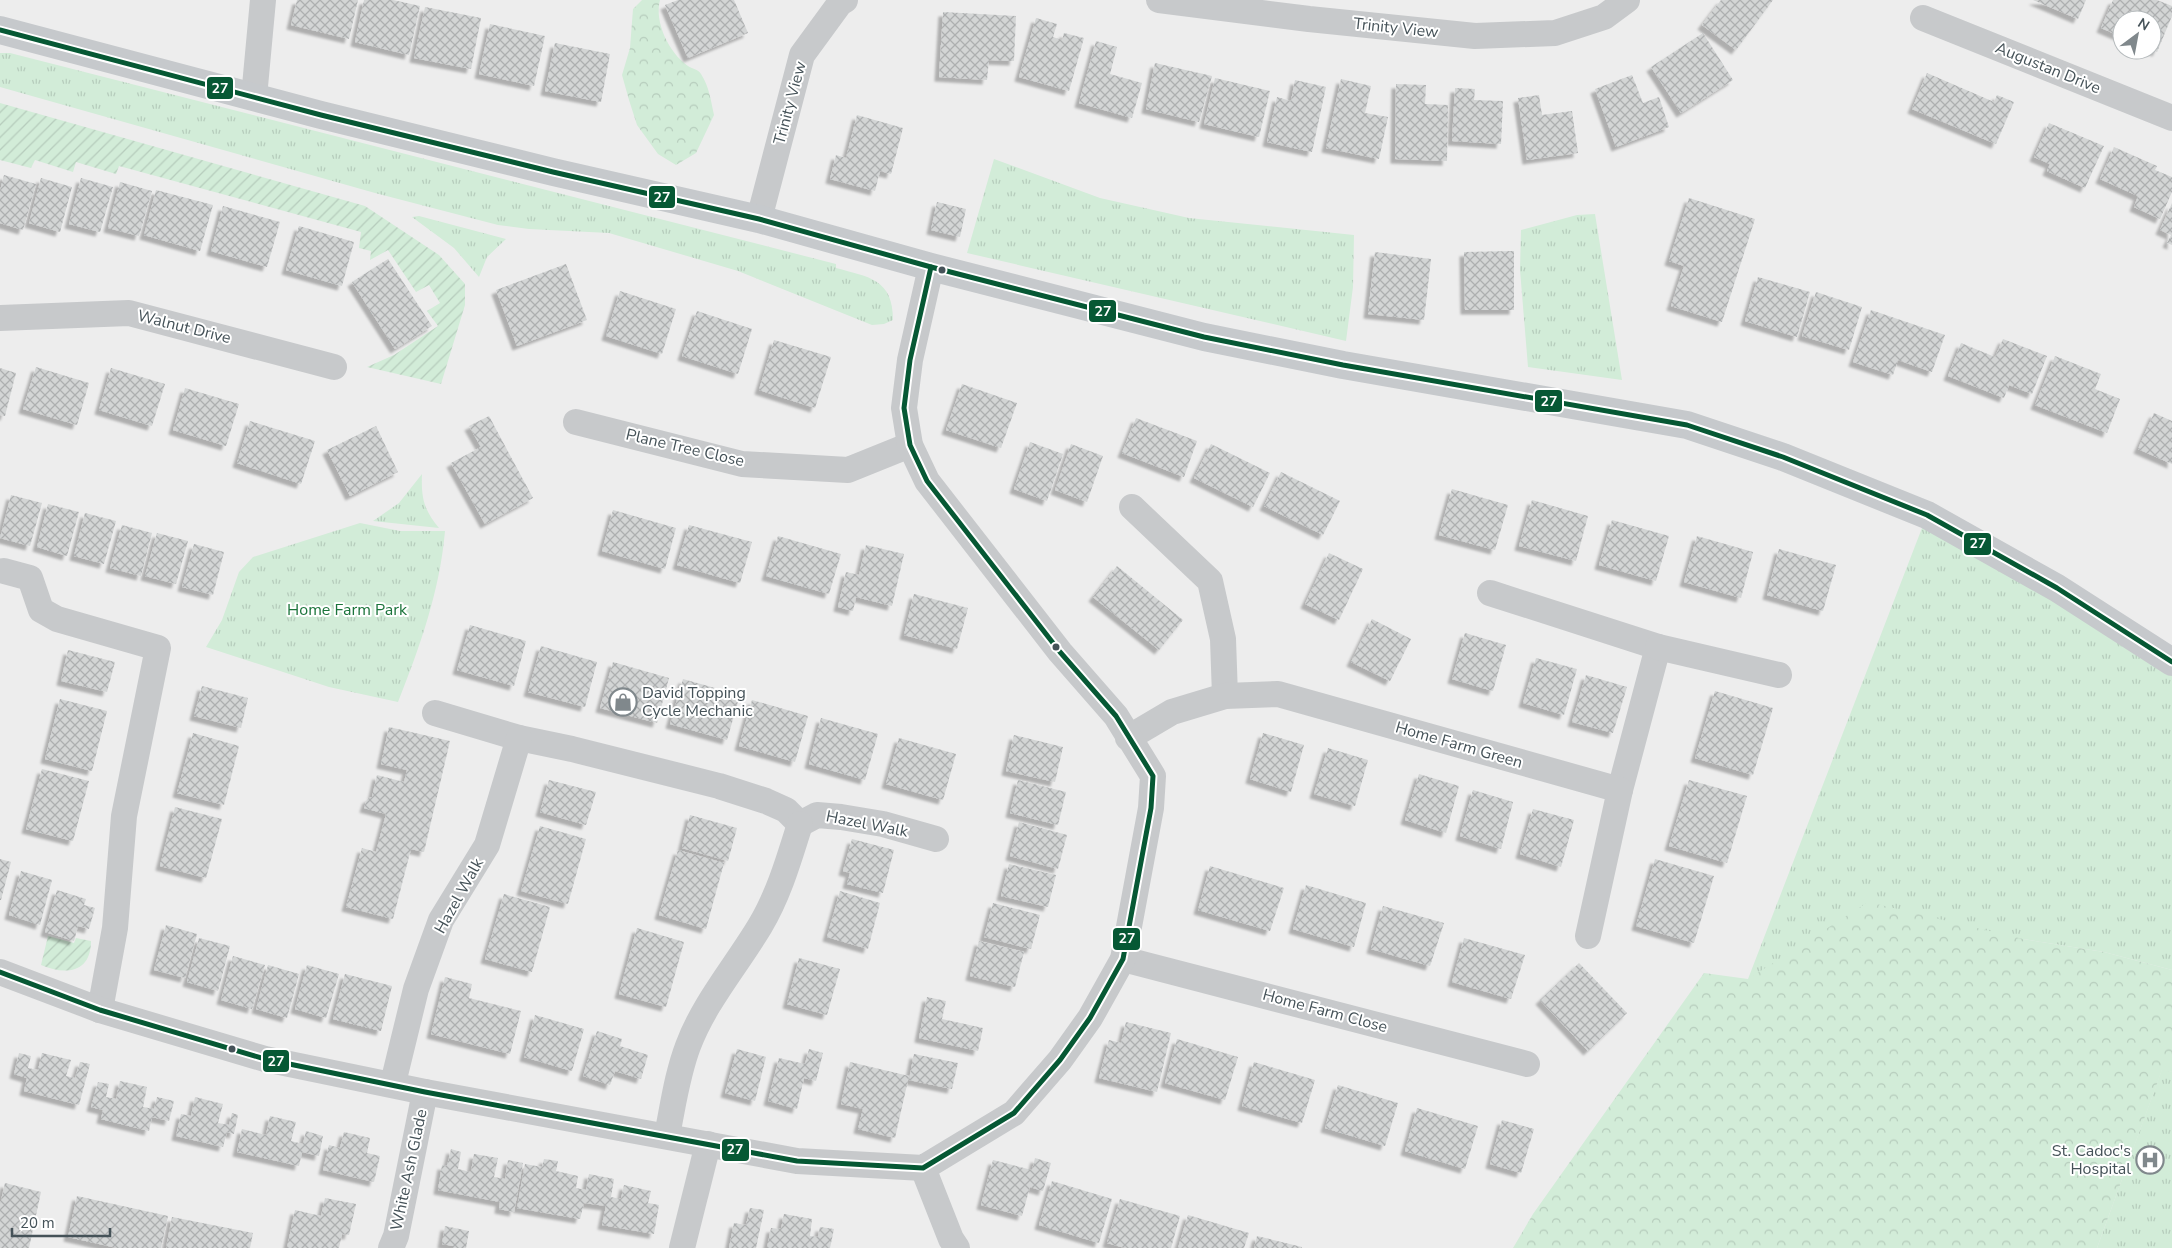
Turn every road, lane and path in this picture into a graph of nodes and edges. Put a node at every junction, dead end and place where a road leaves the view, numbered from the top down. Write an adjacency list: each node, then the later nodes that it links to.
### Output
1 (263, 0): 7 (street)
2 (844, 0): 9 (street, Trinity View)
3 (1158, 0): 4 (street, Trinity View)
4 (1627, 0)
5 (1923, 18): 8 (street, Augustan Drive)
6 (0, 30): 7 (street)
7 (254, 97): 9 (street)
8 (2172, 118)
9 (759, 219): 10 (street)
10 (931, 266): 14 (street); 19 (street)
11 (0, 318): 12 (street, Walnut Drive)
12 (334, 367)
13 (576, 422): 14 (street, Plane Tree Close)
14 (910, 445): 24 (street)
15 (1132, 507): 21 (street)
16 (4, 571): 31 (street)
17 (1490, 593): 18 (street)
18 (1658, 647): 20 (street); 25 (street)
19 (2172, 662)
20 (1779, 675)
21 (1225, 696): 24 (street, Home Farm Green); 25 (street, Home Farm Green)
22 (435, 713): 23 (street)
23 (519, 738): 26 (street); 33 (street, Hazel Walk)
24 (1128, 738): 29 (street)
25 (1620, 790): 28 (street)
26 (800, 824): 27 (street, Hazel Walk); 35 (street)
27 (936, 839)
28 (1588, 936)
29 (1122, 958): 32 (street, Home Farm Close); 37 (street)
30 (0, 972): 31 (street)
31 (100, 1010): 33 (street)
32 (1527, 1064)
33 (393, 1084): 34 (street)
34 (425, 1092): 35 (street); 38 (street, White Ash Glade)
35 (667, 1135): 36 (street)
36 (708, 1144): 37 (street); 39 (street)
37 (923, 1168): 40 (street)
38 (391, 1248)
39 (682, 1248)
40 (957, 1248)

